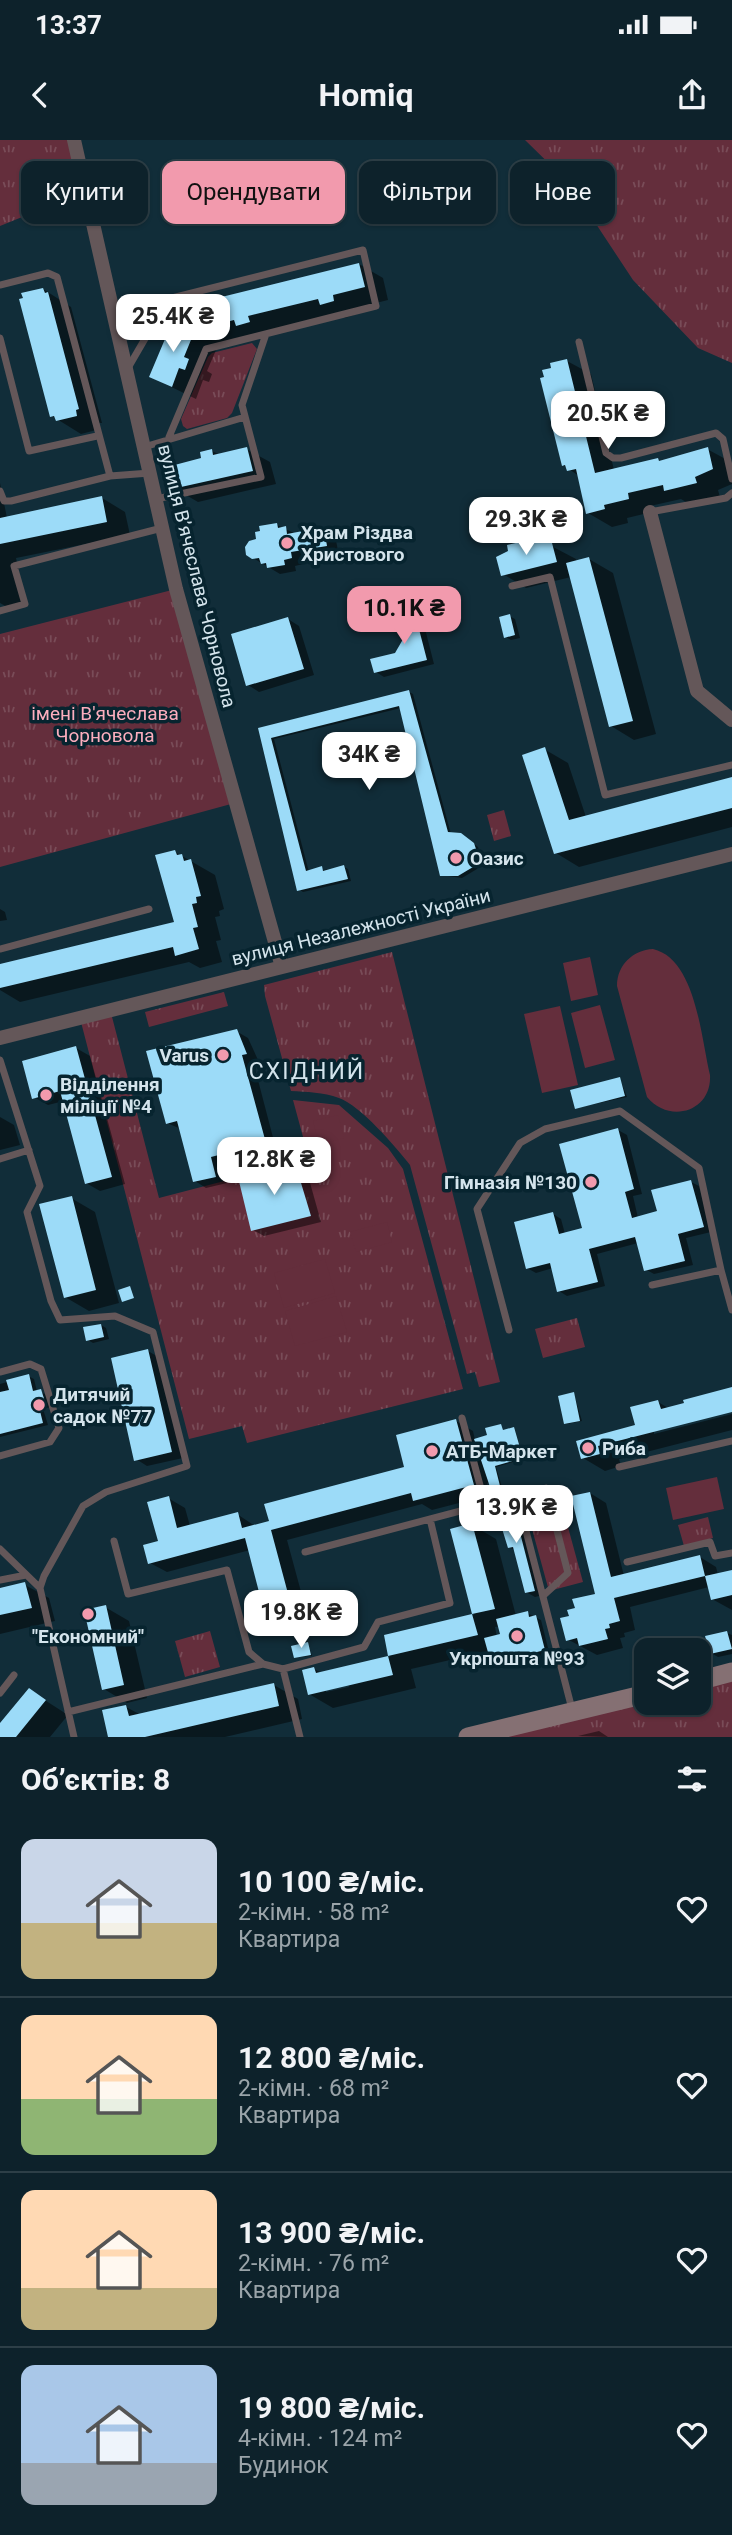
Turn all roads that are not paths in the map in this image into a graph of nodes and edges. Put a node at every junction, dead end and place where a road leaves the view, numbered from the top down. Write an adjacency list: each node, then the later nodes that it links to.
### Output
1 (74, 140): 6 (street, вулиця Вʼячеслава Чорновола)
2 (0, 285): 8 (lane)
3 (266, 334): 6 (lane); 7 (lane); 9 (lane)
4 (0, 338): 8 (lane)
5 (579, 342): 13 (lane)
6 (127, 370): 10 (street, вулиця Вʼячеслава Чорновола)
7 (245, 417): 9 (lane); 16 (lane)
8 (97, 436): 12 (lane)
9 (169, 437): 10 (lane)
10 (144, 447): 11 (street, вулиця Вʼячеслава Чорновола)
11 (150, 473): 12 (lane); 16 (street, вулиця Вʼячеслава Чорновола)
12 (110, 476): 14 (lane)
13 (732, 479)
14 (0, 491)
15 (732, 493): 17 (lane)
16 (156, 499): 18 (street, вулиця Вʼячеслава Чорновола)
17 (650, 512): 21 (street)
18 (162, 528): 20 (lane); 26 (street, вулиця Вʼячеслава Чорновола)
19 (512, 586): 22 (lane)
20 (0, 611)
21 (732, 720)
22 (732, 765)
23 (732, 854): 26 (street, вулиця Незалежності України)
24 (149, 909): 25 (lane)
25 (0, 949)
26 (282, 967): 27 (street, вулиця Незалежності України)
27 (0, 1038)
28 (0, 1060): 29 (lane)
29 (29, 1150): 30 (lane); 50 (lane)
30 (0, 1159)
31 (721, 1270): 32 (lane); 33 (lane); 34 (lane)
32 (652, 1285)
33 (732, 1310)
34 (509, 1331)
35 (0, 1372): 38 (lane)
36 (462, 1418): 41 (lane)
37 (732, 1441): 39 (lane)
38 (0, 1456)
39 (619, 1467)
40 (517, 1496): 41 (lane); 51 (lane); 51 (lane)
41 (485, 1504): 42 (lane)
42 (430, 1519): 45 (lane); 53 (lane)
43 (114, 1541): 52 (lane)
44 (0, 1549): 48 (lane)
45 (305, 1552)
46 (732, 1553): 47 (lane)
47 (627, 1562)
48 (26, 1575): 49 (lane); 50 (lane)
49 (0, 1580)
50 (40, 1588): 59 (lane)
51 (544, 1594): 60 (lane)
52 (262, 1664): 53 (lane); 59 (lane)
53 (283, 1669): 62 (lane)
54 (732, 1672): 56 (street)
55 (14, 1675): 57 (lane)
56 (711, 1678)
57 (0, 1693)
58 (634, 1697): 60 (street)
59 (68, 1712): 61 (lane)
60 (573, 1713): 63 (street)
61 (74, 1737)
62 (300, 1737)
63 (468, 1737)

